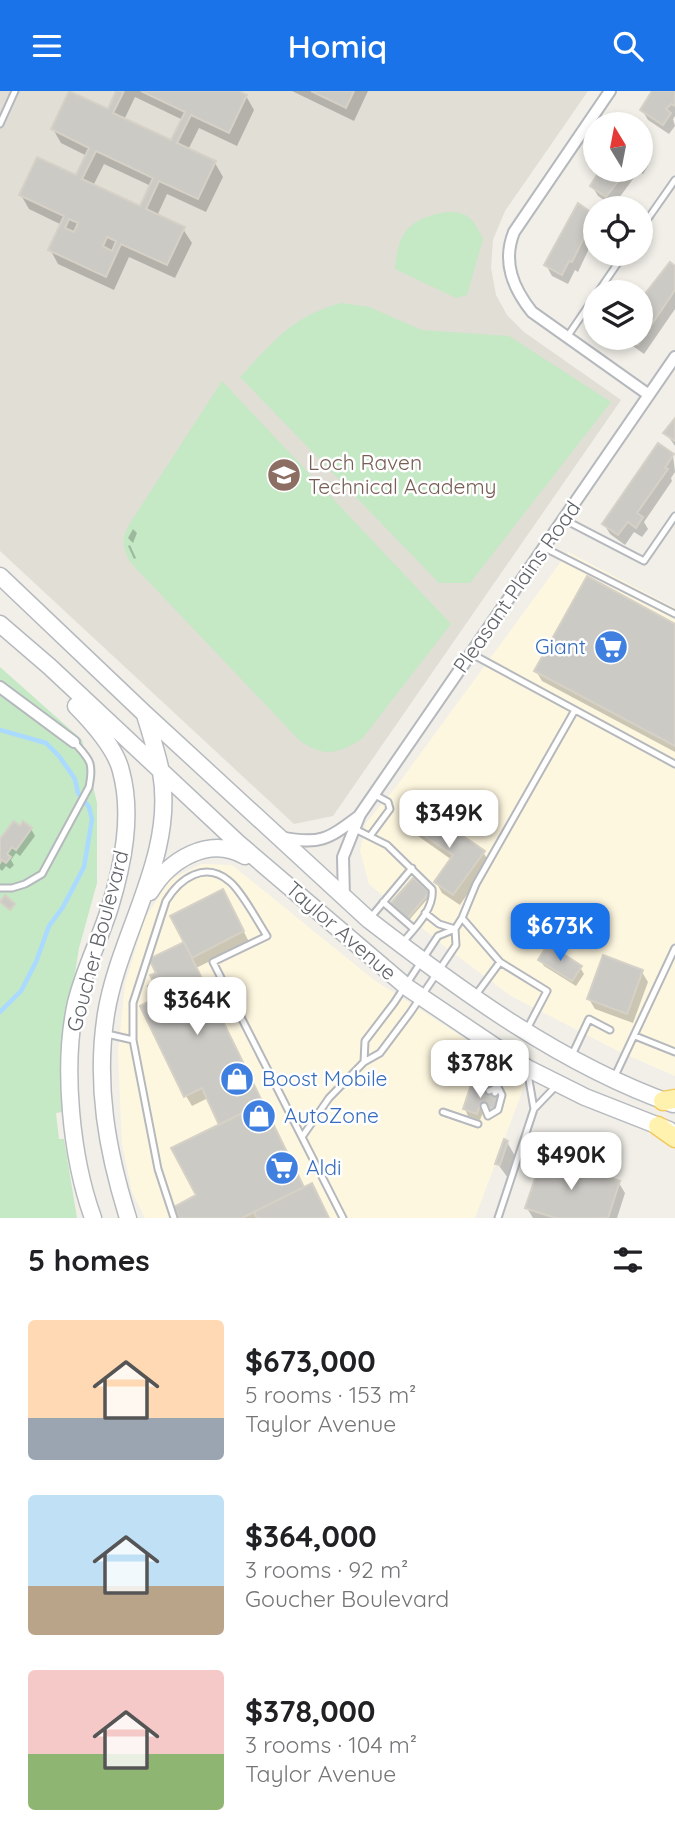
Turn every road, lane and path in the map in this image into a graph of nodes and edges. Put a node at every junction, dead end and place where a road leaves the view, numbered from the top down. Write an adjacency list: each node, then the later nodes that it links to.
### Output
1 (15, 91): 3 (lane)
2 (610, 91): 7 (street)
3 (0, 124)
4 (675, 180): 5 (lane)
5 (653, 211)
6 (583, 313): 7 (lane)
7 (567, 337): 9 (street)
8 (675, 357): 9 (street, Pleasant Plains Road)
9 (649, 395): 11 (street, Pleasant Plains Road)
10 (675, 516): 11 (lane)
11 (563, 519): 12 (street, Pleasant Plains Road)
12 (544, 547): 14 (lane); 16 (street, Pleasant Plains Road)
13 (3, 582): 20 (main road, Goucher Boulevard)
14 (675, 614)
15 (0, 624): 17 (main road, Goucher Boulevard)
16 (470, 653): 19 (lane); 24 (street, Pleasant Plains Road)
17 (50, 667): 23 (main road, Taylor Avenue); 69 (main road, Goucher Boulevard)
18 (0, 687): 21 (street)
19 (575, 710): 22 (lane); 35 (lane)
20 (144, 713): 23 (main road, Goucher Boulevard); 27 (main road, Taylor Avenue)
21 (74, 742): 31 (lane)
22 (675, 764)
23 (161, 772): 29 (main road, Taylor Avenue); 36 (main road, Goucher Boulevard)
24 (375, 795): 25 (street, Pleasant Plains Road); 28 (lane)
25 (359, 817): 26 (street, Pleasant Plains Road); 27 (street, Pleasant Plains Road)
26 (355, 829): 28 (lane); 32 (street, Pleasant Plains Road)
27 (280, 837): 32 (main road, Taylor Avenue)
28 (370, 837): 30 (lane)
29 (269, 869): 36 (main road); 45 (main road, Taylor Avenue)
30 (412, 869): 33 (lane); 34 (lane)
31 (0, 888)
32 (344, 898): 37 (main road, Taylor Avenue)
33 (383, 902): 37 (lane); 38 (lane)
34 (425, 913): 38 (lane); 39 (lane)
35 (462, 918): 39 (lane); 43 (lane)
36 (135, 919): 50 (main road, Goucher Boulevard)
37 (369, 920): 40 (main road, Taylor Avenue)
38 (414, 929): 40 (lane)
39 (455, 929): 42 (lane); 44 (lane)
40 (402, 945): 42 (main road, Taylor Avenue)
41 (675, 948): 51 (lane)
42 (423, 959): 44 (main road, Taylor Avenue); 45 (lane)
43 (500, 962): 46 (lane); 49 (lane)
44 (439, 971): 46 (main road, Taylor Avenue); 47 (lane)
45 (405, 986): 47 (main road, Taylor Avenue); 55 (lane)
46 (475, 996): 49 (main road, Taylor Avenue)
47 (421, 997): 55 (lane); 56 (main road, Taylor Avenue)
48 (610, 1030): 54 (lane)
49 (526, 1032): 54 (main road, Taylor Avenue)
50 (104, 1033): 52 (lane); 70 (main road, Goucher Boulevard)
51 (635, 1036): 53 (lane); 58 (lane)
52 (133, 1040): 66 (lane); 71 (lane)
53 (675, 1052)
54 (571, 1058): 58 (main road, Taylor Avenue)
55 (364, 1062): 66 (lane)
56 (527, 1068): 59 (main road, Taylor Avenue); 62 (lane)
57 (455, 1075): 61 (lane)
58 (614, 1080): 60 (main road, Taylor Avenue)
59 (558, 1084): 62 (lane); 65 (main road, Taylor Avenue)
60 (671, 1102)
61 (487, 1107)
62 (534, 1109): 68 (lane)
63 (443, 1112): 64 (lane)
64 (478, 1124)
65 (666, 1129): 67 (main road)
66 (302, 1137): 72 (lane)
67 (675, 1138)
68 (500, 1216)
69 (93, 1218)
70 (128, 1218)
71 (174, 1218)
72 (343, 1218)

